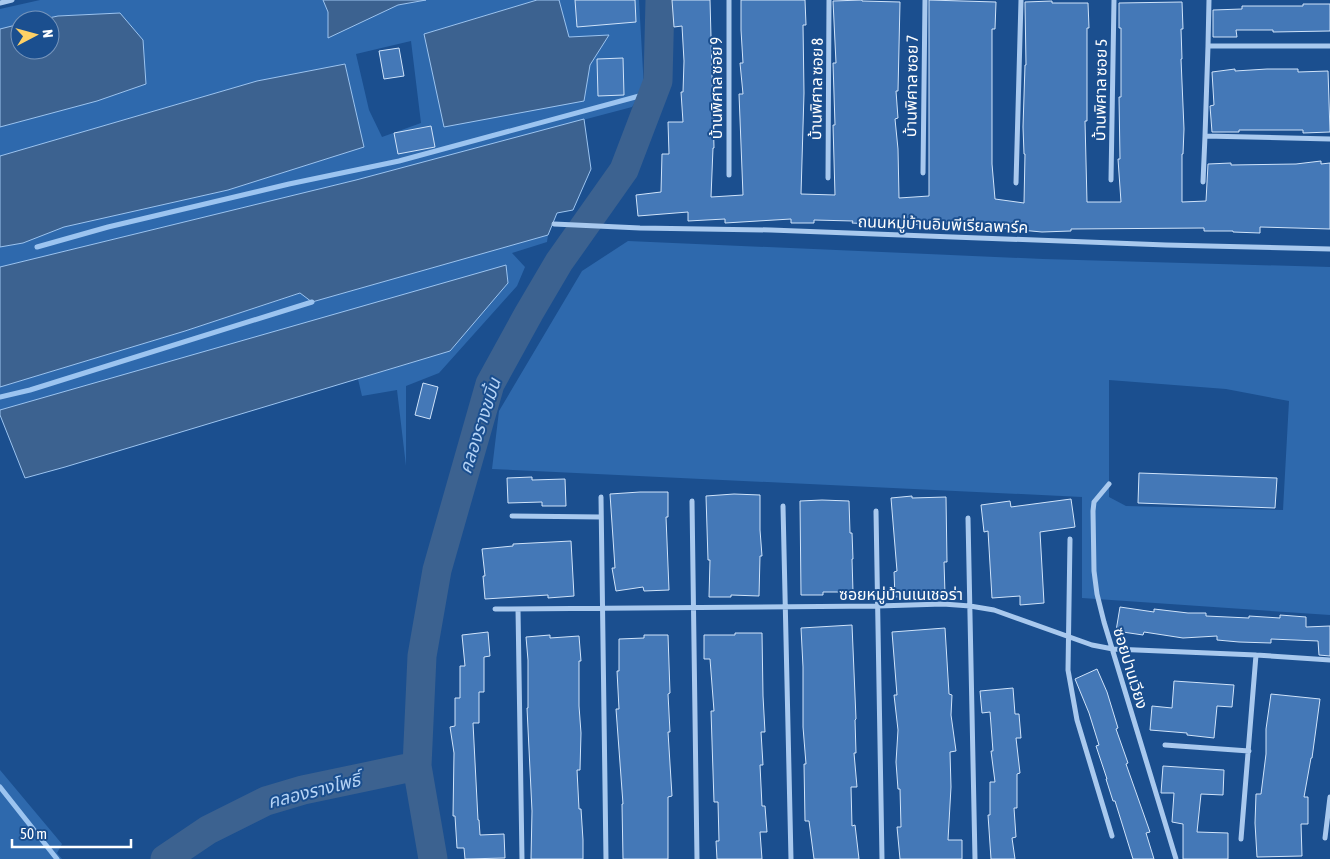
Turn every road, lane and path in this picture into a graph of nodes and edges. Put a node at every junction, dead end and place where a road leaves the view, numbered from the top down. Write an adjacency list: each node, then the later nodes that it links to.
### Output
1 (12, 0): 8 (street)
2 (729, 0): 14 (street, บ้านพิศาล ซอย 9)
3 (829, 0): 15 (street, บ้านพิศาล ซอย 8)
4 (925, 0): 13 (street, บ้านพิศาล ซอย 7)
5 (1021, 0): 18 (street)
6 (1114, 0): 16 (street, บ้านพิศาล ซอย 5)
7 (1209, 0): 9 (street)
8 (0, 3)
9 (1208, 46): 10 (street); 11 (street)
10 (1330, 46)
11 (1204, 136): 12 (street); 17 (street)
12 (1330, 138)
13 (922, 173)
14 (729, 175)
15 (828, 178)
16 (1111, 180)
17 (1203, 182)
18 (1016, 183)
19 (554, 224): 20 (street, ถนนหมู่บ้านอิมพีเรียลพาร์ค)
20 (1330, 249)
21 (1109, 484): 38 (street, ซอยปานเวียง)
22 (601, 497): 27 (street)
23 (692, 501): 32 (street)
24 (783, 506): 33 (street)
25 (876, 511): 30 (street)
26 (512, 516): 27 (street)
27 (601, 517): 36 (street)
28 (968, 518): 31 (street)
29 (1070, 539): 37 (street)
30 (878, 606): 31 (street, ซอยหมู่บ้านเนเชอร่า); 33 (street, ซอยหมู่บ้านเนเชอร่า); 51 (street)
31 (970, 606): 37 (street, ซอยหมู่บ้านเนเชอร่า); 52 (street)
32 (693, 607): 33 (street, ซอยหมู่บ้านเนเชอร่า); 36 (street, ซอยหมู่บ้านเนเชอร่า); 49 (street)
33 (784, 607): 50 (street)
34 (495, 609): 35 (street, ซอยหมู่บ้านเนเชอร่า)
35 (518, 609): 36 (street, ซอยหมู่บ้านเนเชอร่า); 47 (street)
36 (602, 609): 48 (street)
37 (1068, 637): 38 (street, ซอยหมู่บ้านเนเชอร่า); 44 (street)
38 (1113, 649): 39 (street, ซอยหมู่บ้านเนเชอร่า); 53 (street, ซอยปานเวียง)
39 (1256, 655): 40 (street, ซอยหมู่บ้านเนเชอร่า); 42 (street)
40 (1330, 660)
41 (1165, 745): 42 (street)
42 (1249, 751): 46 (street)
43 (1330, 797): 45 (street)
44 (1112, 836)
45 (1325, 838)
46 (1241, 839)
47 (522, 859)
48 (606, 859)
49 (697, 859)
50 (791, 859)
51 (882, 859)
52 (975, 859)
53 (1176, 859)

